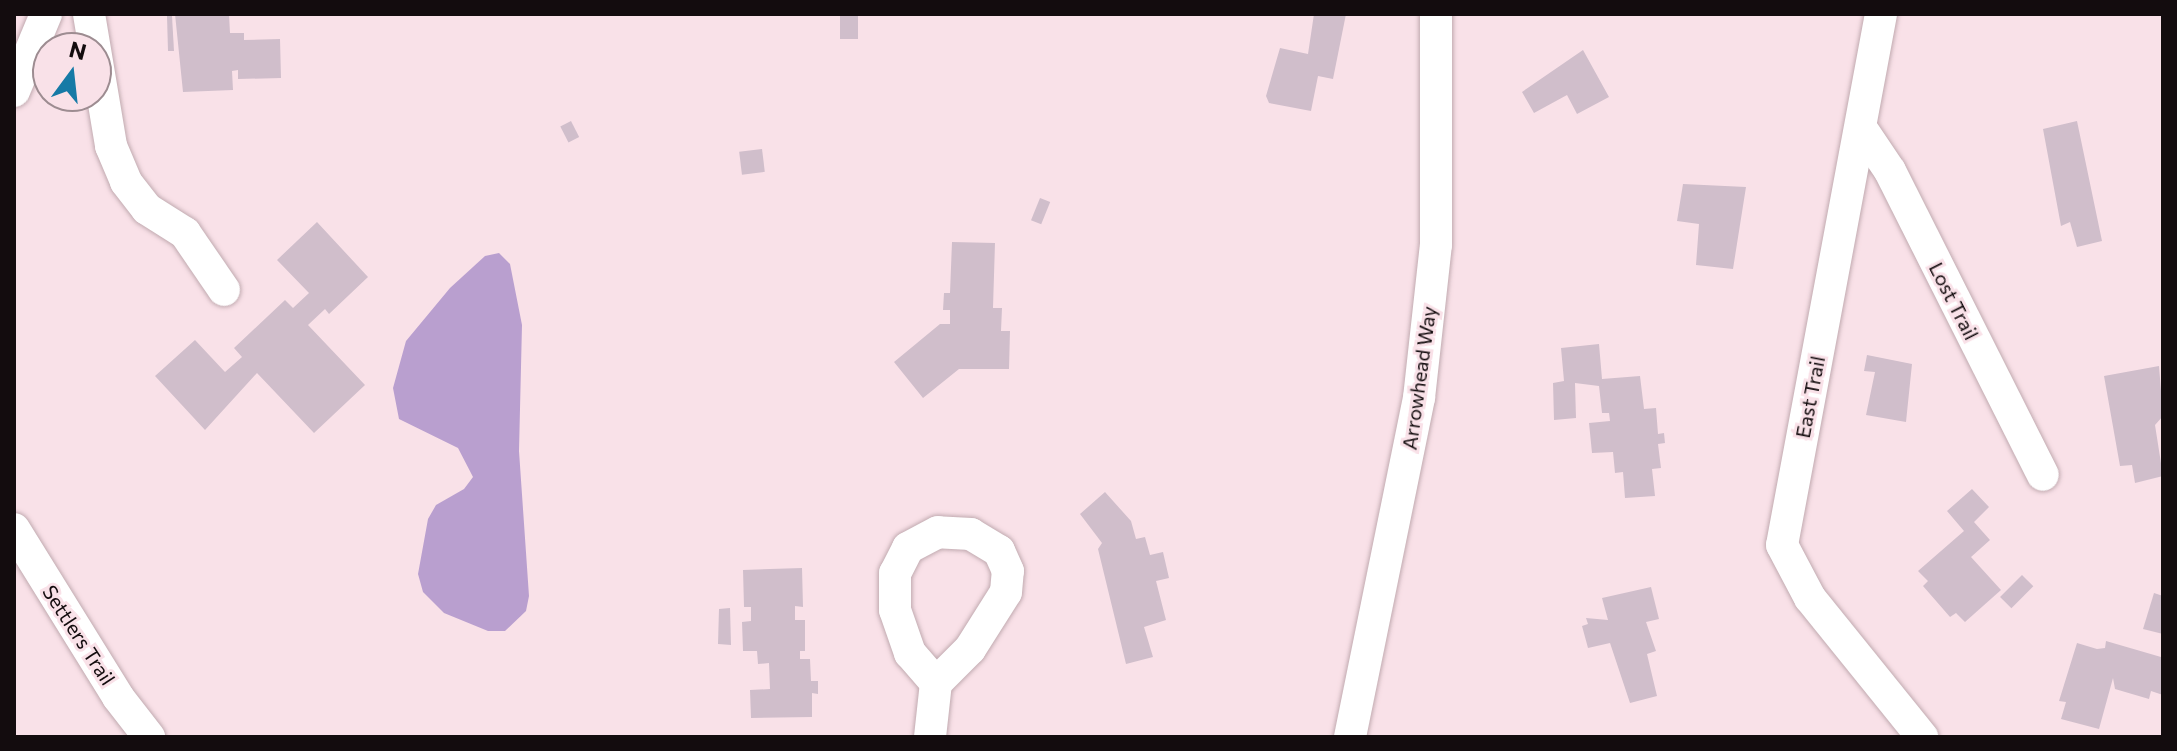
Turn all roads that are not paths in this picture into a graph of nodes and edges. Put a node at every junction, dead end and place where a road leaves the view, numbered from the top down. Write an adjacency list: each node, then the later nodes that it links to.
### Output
1 (46, 14): 5 (street)
2 (89, 14): 7 (street)
3 (1436, 14): 13 (street, Arrowhead Way)
4 (1881, 14): 6 (street, East Trail)
5 (14, 91)
6 (1861, 128): 8 (street, Lost Trail); 14 (street, East Trail)
7 (224, 290)
8 (2043, 475)
9 (14, 529): 11 (street, Settlers Trail)
10 (936, 683): 10 (street); 12 (street)
11 (149, 737)
12 (930, 737)
13 (1350, 737)
14 (1922, 737)

